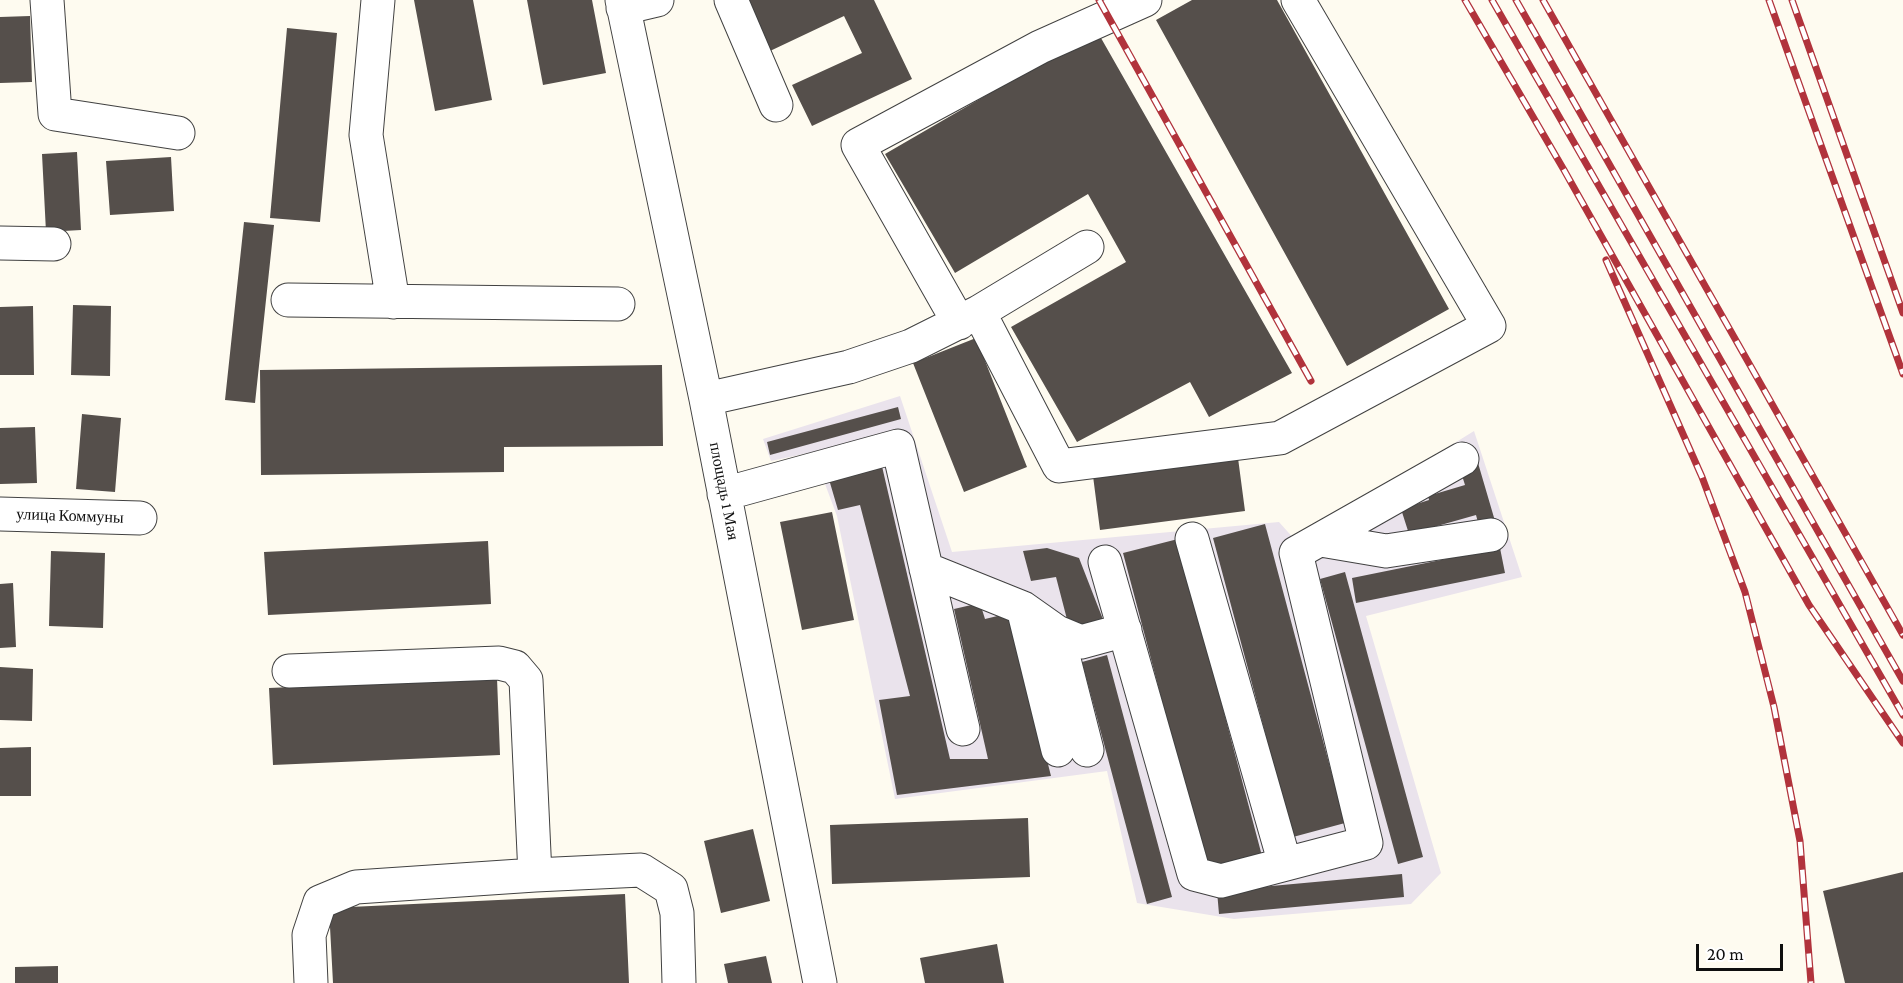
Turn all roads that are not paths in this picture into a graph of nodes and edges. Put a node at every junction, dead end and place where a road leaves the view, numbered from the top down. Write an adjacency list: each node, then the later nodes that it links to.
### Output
1 (47, 0): 9 (street)
2 (378, 0): 14 (street)
3 (657, 0): 7 (street)
4 (731, 0): 8 (street)
5 (1145, 0): 16 (street)
6 (1298, 0): 16 (street)
7 (622, 4): 17 (street, площадь 1 Мая)
8 (776, 105)
9 (178, 133)
10 (0, 243): 11 (street)
11 (54, 244)
12 (1087, 247): 16 (street)
13 (288, 300): 14 (street)
14 (393, 302): 15 (street)
15 (618, 304)
16 (969, 317): 17 (street)
17 (706, 399): 19 (street, площадь 1 Мая)
18 (1462, 459): 24 (street)
19 (724, 494): 26 (street); 36 (street, площадь 1 Мая)
20 (0, 514): 21 (street, улица Коммуны)
21 (140, 518)
22 (1491, 535): 24 (street)
23 (1192, 539): 32 (street)
24 (1321, 540): 32 (street)
25 (1105, 562): 28 (street)
26 (926, 568): 27 (street); 31 (street)
27 (1023, 608): 29 (street); 29 (street)
28 (1125, 630): 29 (street); 32 (street)
29 (1057, 632)
30 (289, 671): 33 (street)
31 (963, 729)
32 (1285, 864)
33 (535, 874): 34 (street); 35 (street)
34 (311, 983)
35 (679, 983)
36 (820, 983)

